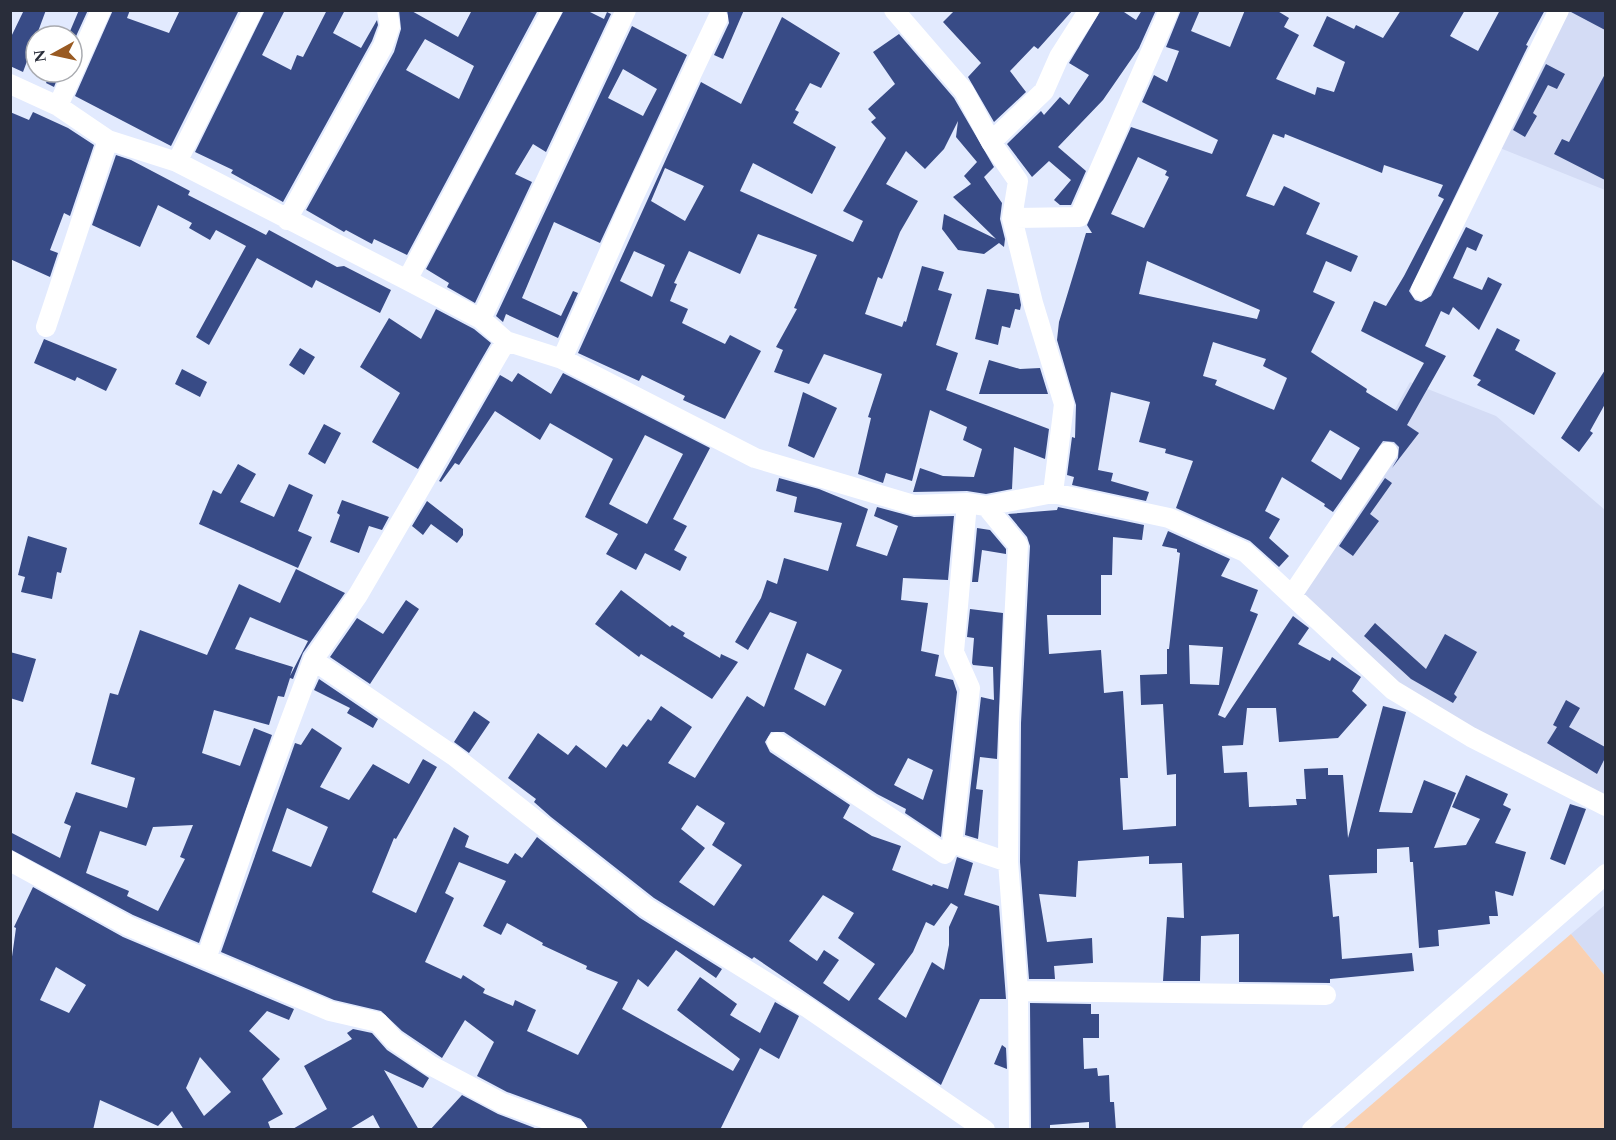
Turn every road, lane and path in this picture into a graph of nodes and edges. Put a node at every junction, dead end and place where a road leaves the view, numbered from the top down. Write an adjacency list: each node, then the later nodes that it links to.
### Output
1 (101, 10): 12 (street)
2 (253, 10): 15 (street)
3 (387, 10): 17 (street)
4 (552, 10): 18 (street)
5 (626, 10): 20 (street)
6 (894, 10): 14 (street)
7 (1089, 10): 14 (street)
8 (1169, 10): 16 (street)
9 (1559, 10): 19 (street)
10 (718, 18): 23 (street)
11 (10, 84): 12 (street)
12 (58, 106): 13 (street)
13 (108, 140): 15 (street); 21 (street)
14 (991, 142): 16 (street)
15 (177, 162): 17 (street)
16 (1012, 218): 25 (street)
17 (287, 220): 18 (street)
18 (407, 280): 20 (street)
19 (1420, 290)
20 (481, 319): 22 (street)
21 (46, 327)
22 (506, 341): 23 (street); 28 (street)
23 (562, 359): 26 (street)
24 (1388, 452): 27 (street)
25 (1053, 493): 26 (street); 27 (street)
26 (976, 504): 31 (street); 33 (street)
27 (1292, 595): 30 (street)
28 (313, 660): 35 (street); 39 (street)
29 (777, 742): 31 (street)
30 (1605, 806)
31 (952, 843): 33 (street)
32 (10, 861): 35 (street)
33 (1008, 862): 36 (street)
34 (1605, 874): 41 (street)
35 (207, 959): 38 (street)
36 (1018, 992): 37 (street); 40 (street)
37 (1326, 995)
38 (577, 1130)
39 (985, 1130)
40 (1019, 1130)
41 (1312, 1130)

